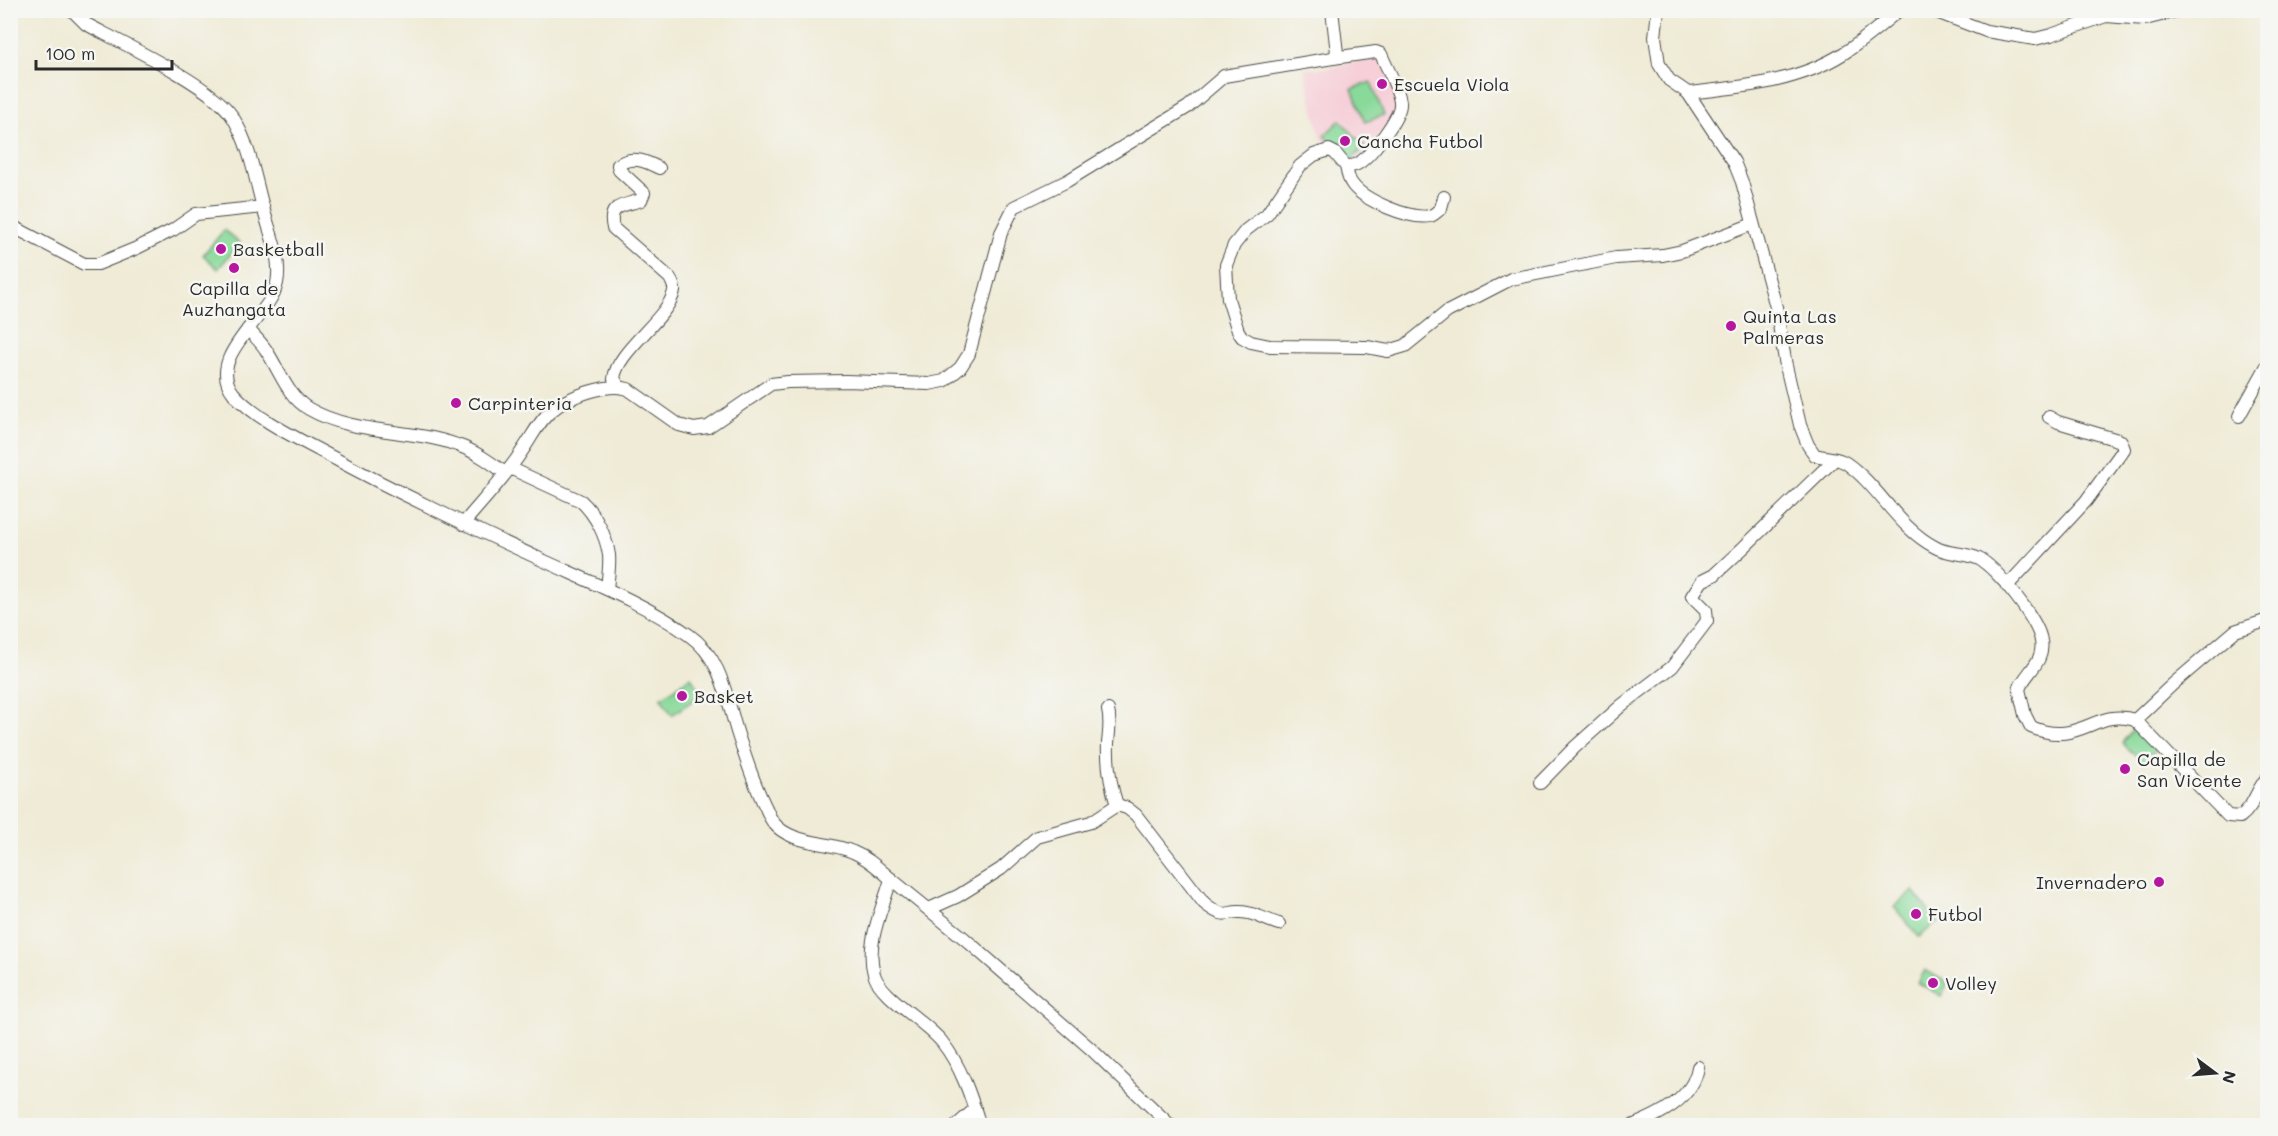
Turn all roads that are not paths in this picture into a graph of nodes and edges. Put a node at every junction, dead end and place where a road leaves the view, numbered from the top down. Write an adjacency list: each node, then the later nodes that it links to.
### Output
1 (72, 10): 12 (street)
2 (1332, 10): 7 (street)
3 (1658, 10): 8 (street)
4 (1899, 10): 8 (street)
5 (1931, 10): 6 (street)
6 (2181, 10)
7 (1333, 58): 9 (street); 17 (street)
8 (1688, 93): 13 (street)
9 (1346, 166): 11 (street); 13 (street)
10 (659, 168): 17 (street)
11 (1444, 197)
12 (263, 207): 14 (street); 15 (street)
13 (1753, 224): 20 (street)
14 (10, 225)
15 (248, 329): 21 (street); 22 (street)
16 (2268, 364): 18 (street)
17 (619, 386): 21 (street)
18 (2239, 416)
19 (2049, 417): 23 (street)
20 (1835, 459): 23 (street); 29 (street)
21 (507, 470): 22 (street); 24 (street)
22 (463, 524): 24 (street)
23 (2007, 586): 27 (street)
24 (607, 589): 31 (street)
25 (2268, 620): 27 (street)
26 (1108, 710): 30 (street)
27 (2135, 720): 28 (street)
28 (2268, 777)
29 (1540, 783)
30 (1117, 806): 32 (street); 33 (street)
31 (891, 879): 32 (street); 35 (street)
32 (929, 909): 38 (street)
33 (1279, 924)
34 (1698, 1067): 39 (street)
35 (975, 1109): 36 (street); 37 (street)
36 (956, 1125)
37 (980, 1125)
38 (1171, 1125)
39 (1632, 1125)

